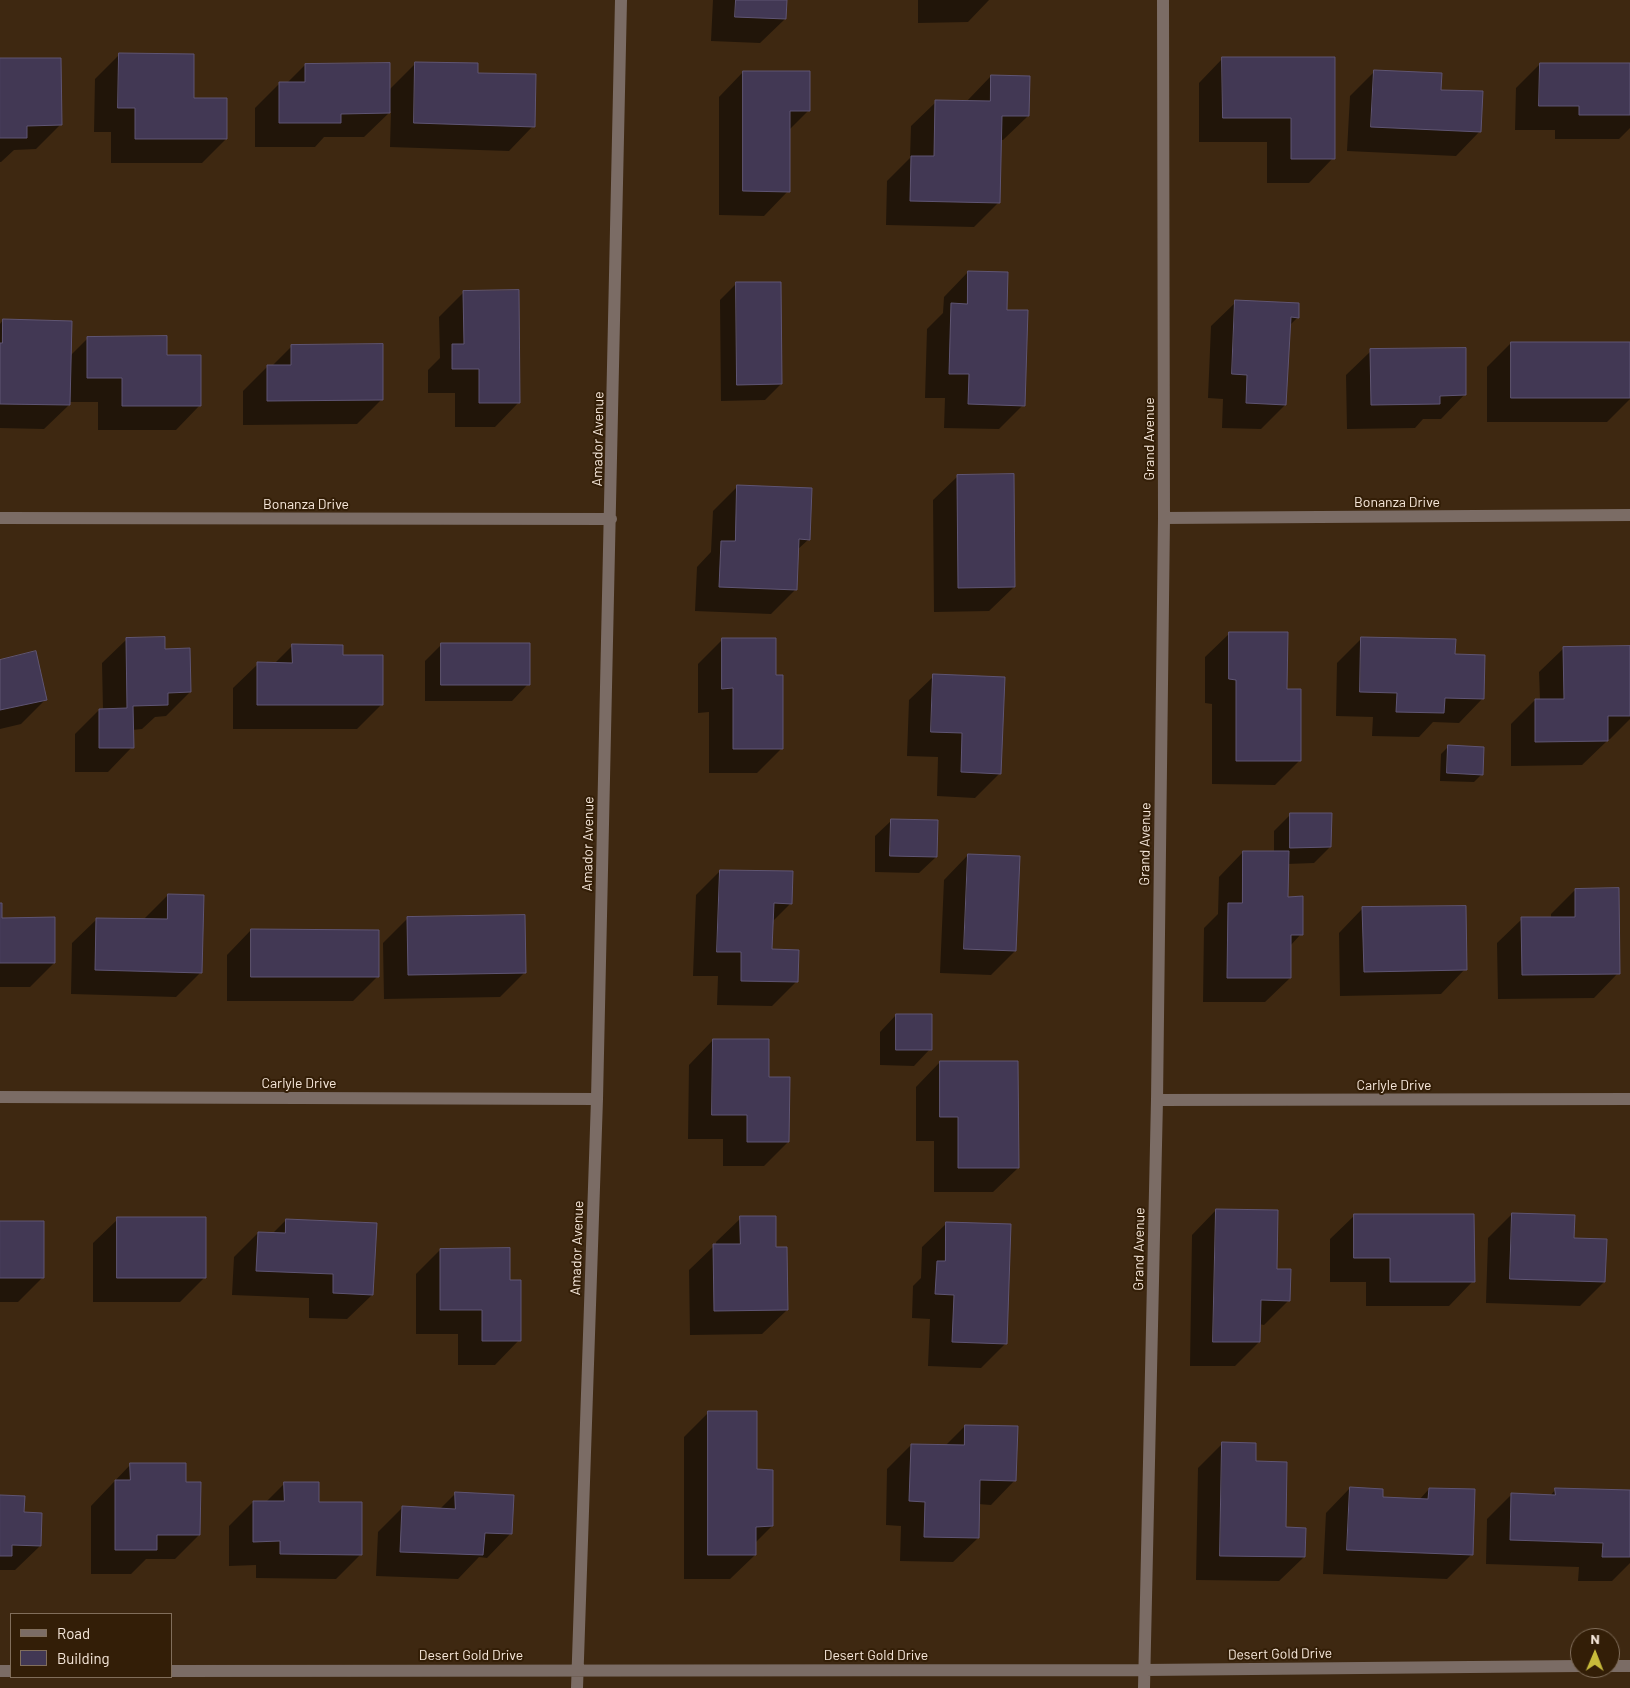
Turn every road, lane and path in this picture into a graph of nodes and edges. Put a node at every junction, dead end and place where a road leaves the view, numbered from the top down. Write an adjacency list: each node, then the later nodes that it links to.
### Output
1 (621, 0): 6 (street, Amador Avenue)
2 (1163, 0): 5 (street, Grand Avenue)
3 (1630, 515): 5 (street, Bonanza Drive)
4 (0, 518): 6 (street, Bonanza Drive)
5 (1164, 518): 10 (street, Grand Avenue)
6 (611, 519): 8 (street, Amador Avenue)
7 (0, 1097): 8 (street, Carlyle Drive)
8 (598, 1099): 12 (street, Amador Avenue)
9 (1630, 1099): 10 (street, Carlyle Drive)
10 (1157, 1100): 13 (street, Grand Avenue)
11 (1570, 1666): 13 (street, Desert Gold Drive)
12 (577, 1670): 13 (street, Desert Gold Drive); 14 (street, Desert Gold Drive); 15 (street, Amador Avenue)
13 (1144, 1670): 16 (street, Grand Avenue)
14 (172, 1671)
15 (577, 1688)
16 (1144, 1688)

